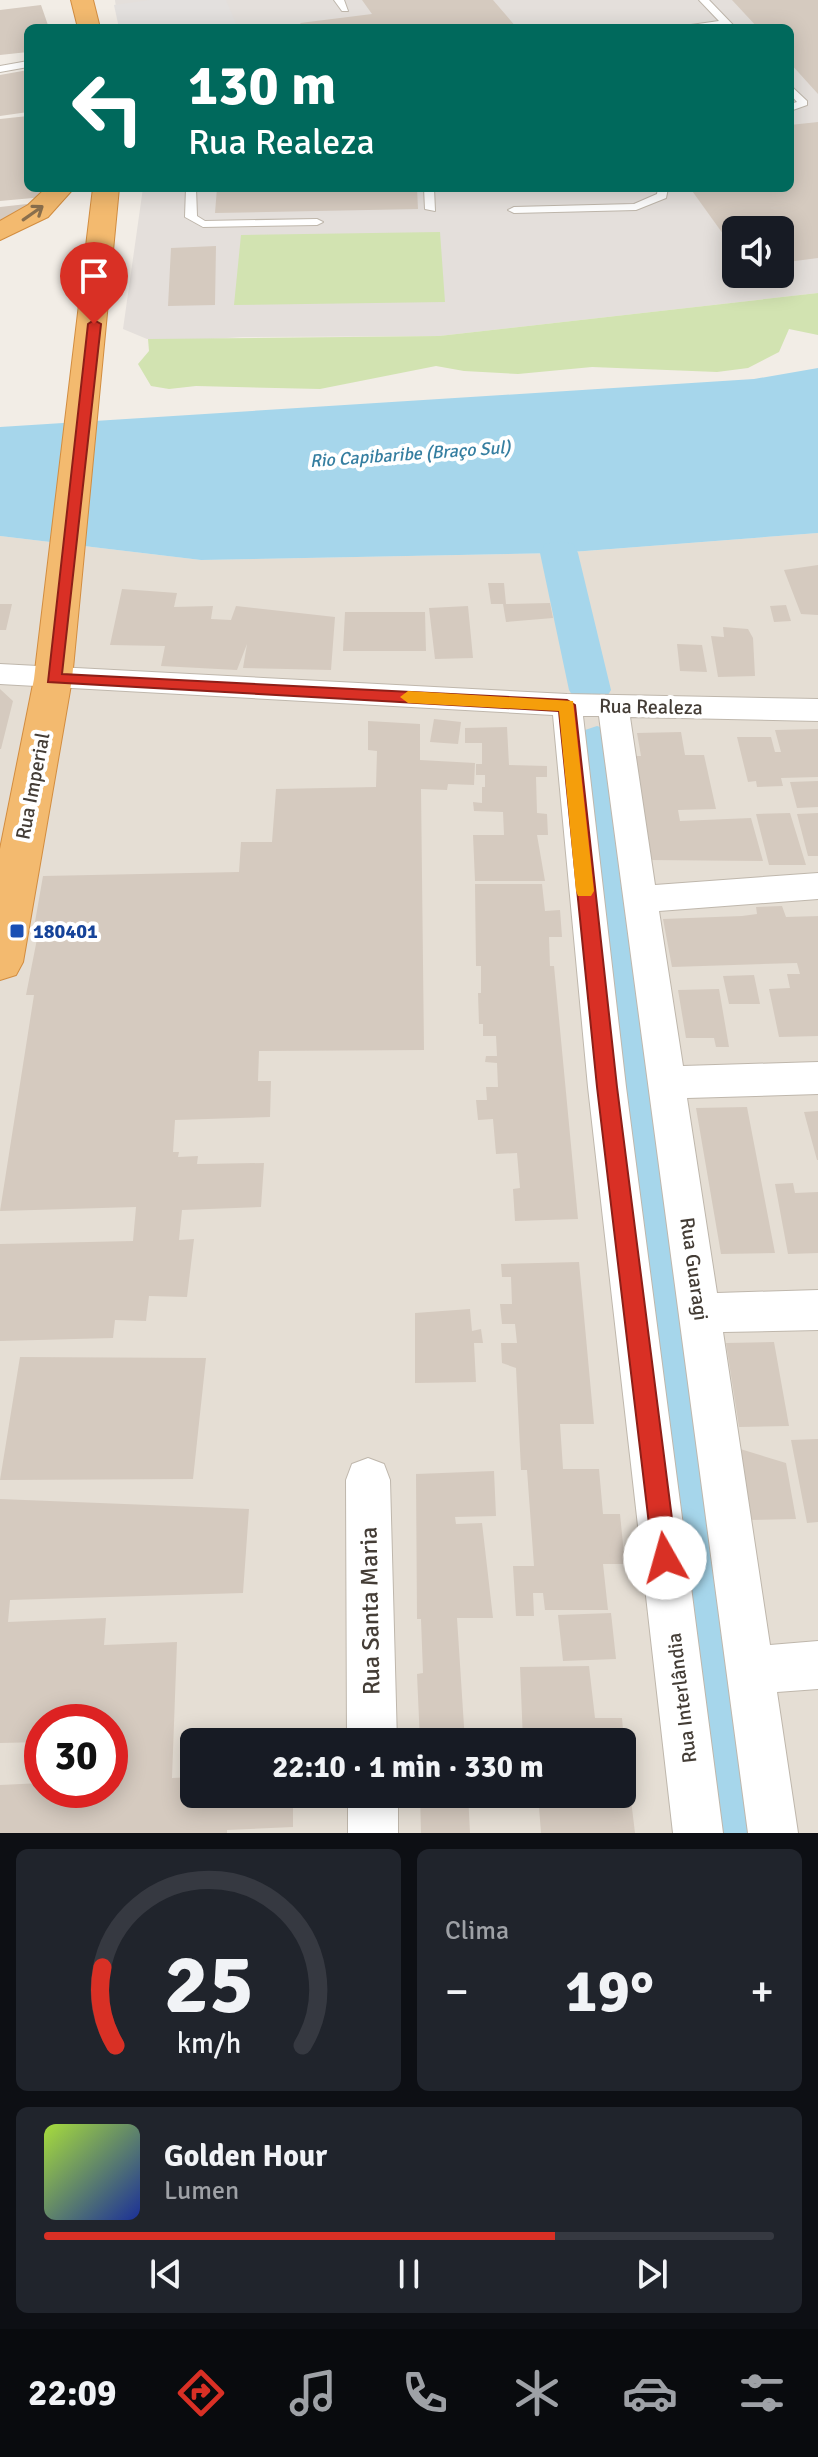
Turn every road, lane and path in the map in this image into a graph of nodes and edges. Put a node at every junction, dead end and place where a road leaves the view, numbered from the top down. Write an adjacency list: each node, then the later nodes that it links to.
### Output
1 (704, 0): 4 (lane)
2 (86, 1): 3 (highway)
3 (89, 24)
4 (727, 24)
5 (24, 65): 6 (lane)
6 (0, 69)
7 (818, 104): 8 (lane)
8 (796, 107)
9 (57, 192): 17 (highway, one-way to 9)
10 (106, 192): 19 (highway, Rua Imperial)
11 (191, 192): 16 (lane)
12 (429, 192): 14 (lane)
13 (662, 192): 15 (lane)
14 (431, 209)
15 (514, 210)
16 (317, 222)
17 (0, 232)
18 (0, 674): 19 (street, Rua Realeza)
19 (53, 679): 20 (street, Rua Realeza); 25 (highway, Rua Imperial)
20 (567, 705): 21 (street, Rua Realeza); 36 (street, Rua Interlândia)
21 (613, 706): 22 (street, Rua Realeza); 24 (street, Rua Guaragi)
22 (818, 710)
23 (818, 886): 24 (street)
24 (641, 899): 27 (street, Rua Guaragi)
25 (0, 962)
26 (818, 1078): 27 (street)
27 (666, 1083): 29 (street, Rua Guaragi)
28 (818, 1310): 29 (street)
29 (701, 1313): 32 (street, Rua Guaragi)
30 (368, 1480): 33 (street, Rua Santa Maria)
31 (818, 1665): 32 (street)
32 (749, 1671): 37 (street, Rua Guaragi)
33 (372, 1728)
34 (373, 1808): 35 (street)
35 (373, 1833)
36 (698, 1833)
37 (773, 1833)

